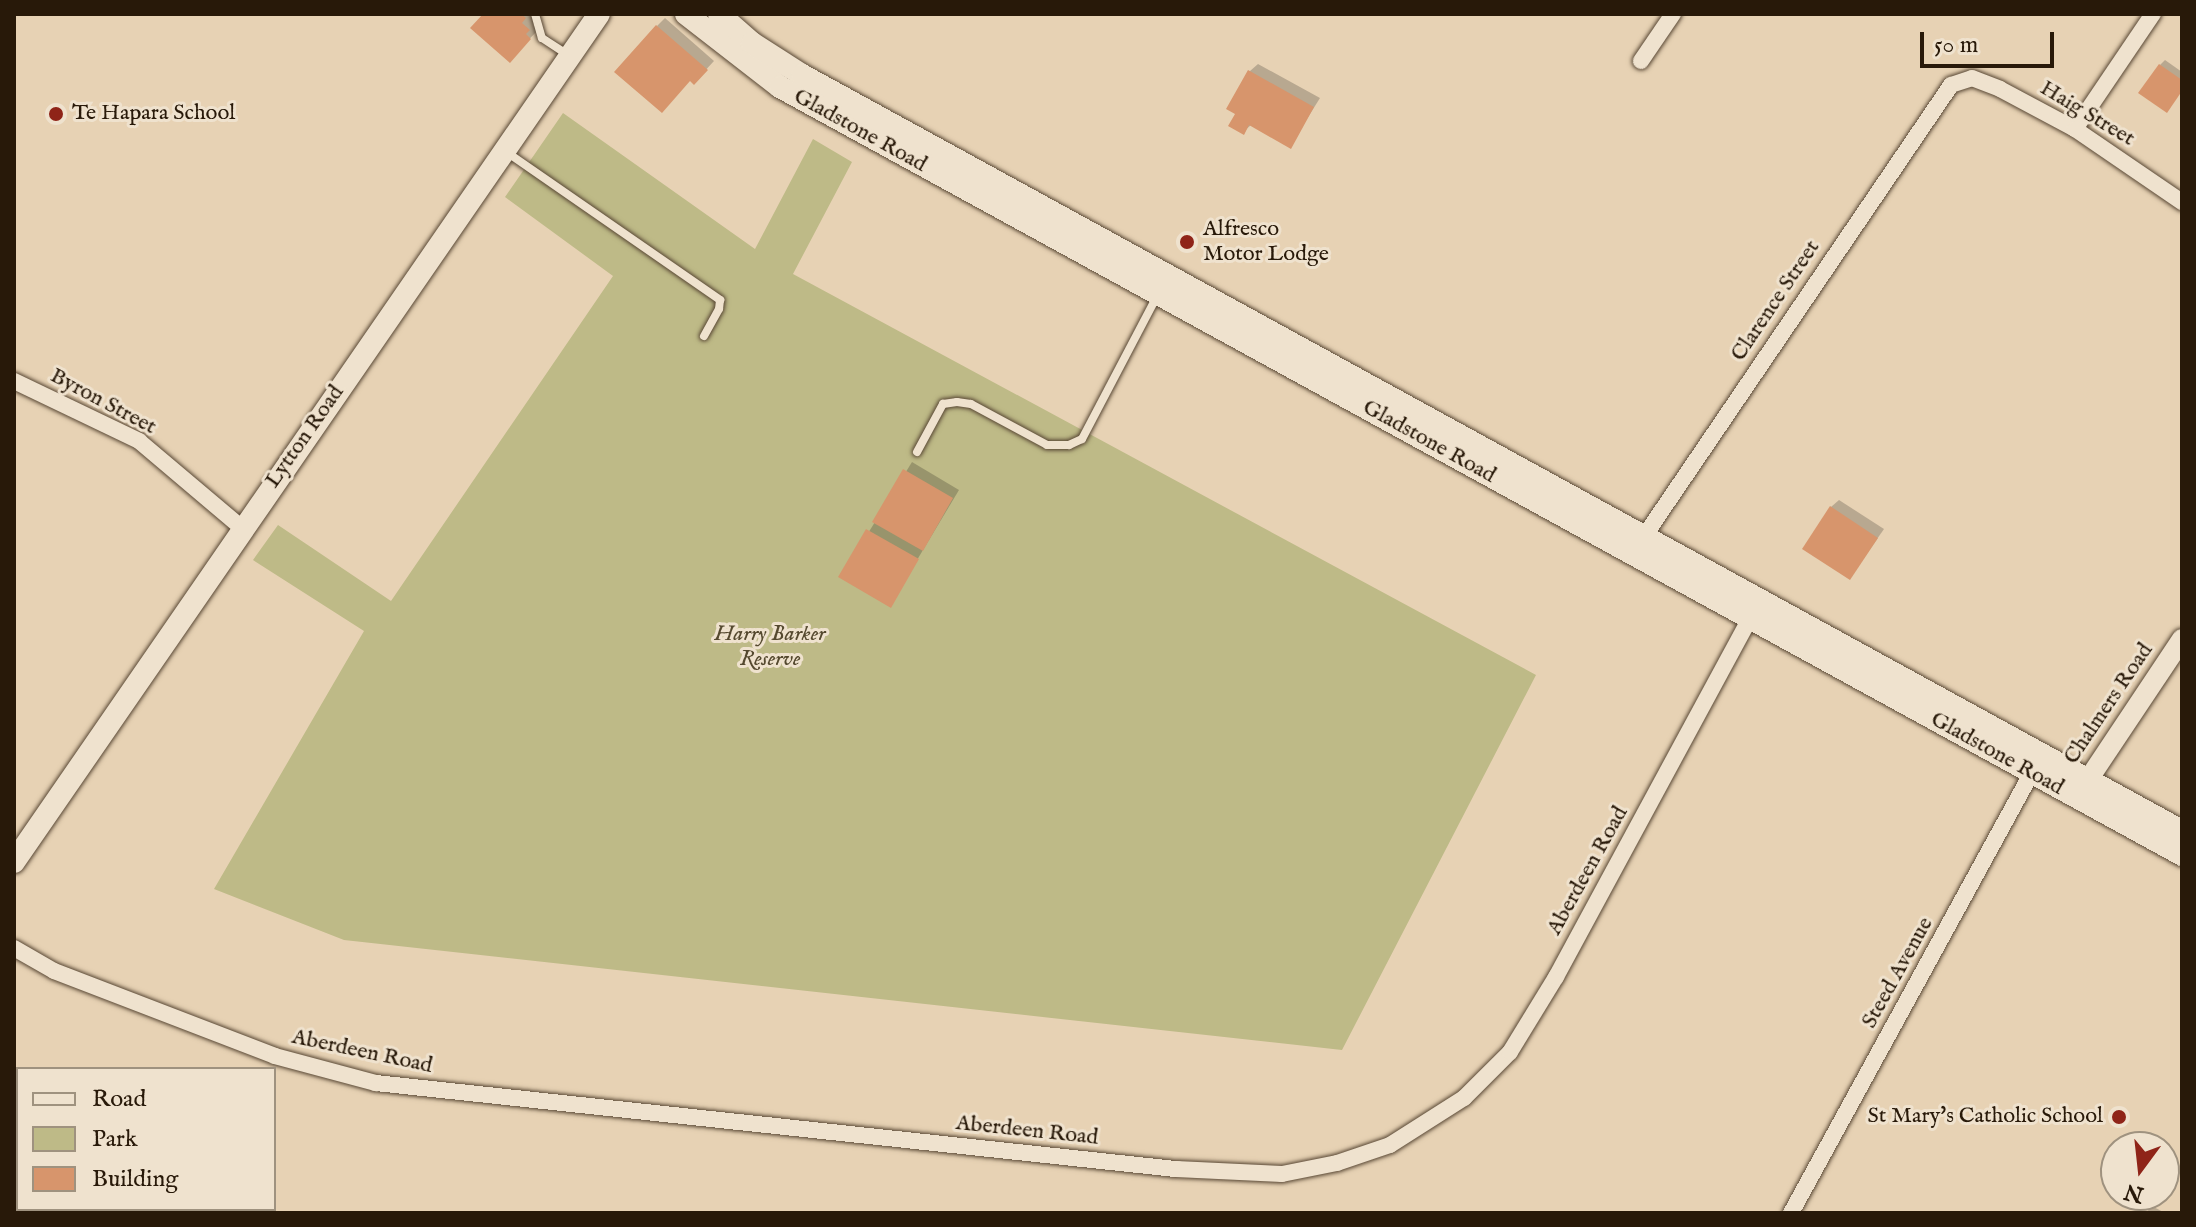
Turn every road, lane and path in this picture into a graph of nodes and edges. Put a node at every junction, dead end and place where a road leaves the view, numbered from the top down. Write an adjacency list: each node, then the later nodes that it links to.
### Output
1 (535, 14): 7 (lane)
2 (599, 14): 7 (main road, Lytton Road)
3 (686, 14): 13 (main road, Gladstone Road)
4 (719, 14): 13 (main road, Gladstone Road)
5 (1673, 14): 8 (street)
6 (2153, 14): 10 (street)
7 (569, 56): 11 (main road, Lytton Road)
8 (1641, 61)
9 (1962, 79): 10 (street, Haig Street); 18 (street, Clarence Street)
10 (2075, 129): 12 (street, Haig Street)
11 (504, 151): 14 (lane); 17 (main road, Lytton Road)
12 (2182, 202)
13 (1164, 284): 16 (lane); 18 (main road, Gladstone Road)
14 (704, 336)
15 (14, 381): 17 (street, Byron Street)
16 (917, 452)
17 (242, 528): 25 (main road, Lytton Road)
18 (1638, 545): 19 (main road, Gladstone Road)
19 (1756, 609): 21 (main road, Gladstone Road); 26 (street, Aberdeen Road)
20 (2182, 639): 22 (street, Chalmers Road)
21 (2037, 763): 22 (main road, Gladstone Road); 27 (street, Steed Avenue)
22 (2082, 788): 23 (main road, Gladstone Road); 24 (main road, Gladstone Road)
23 (2182, 831)
24 (2182, 855)
25 (14, 862)
26 (14, 948)
27 (1791, 1213)

